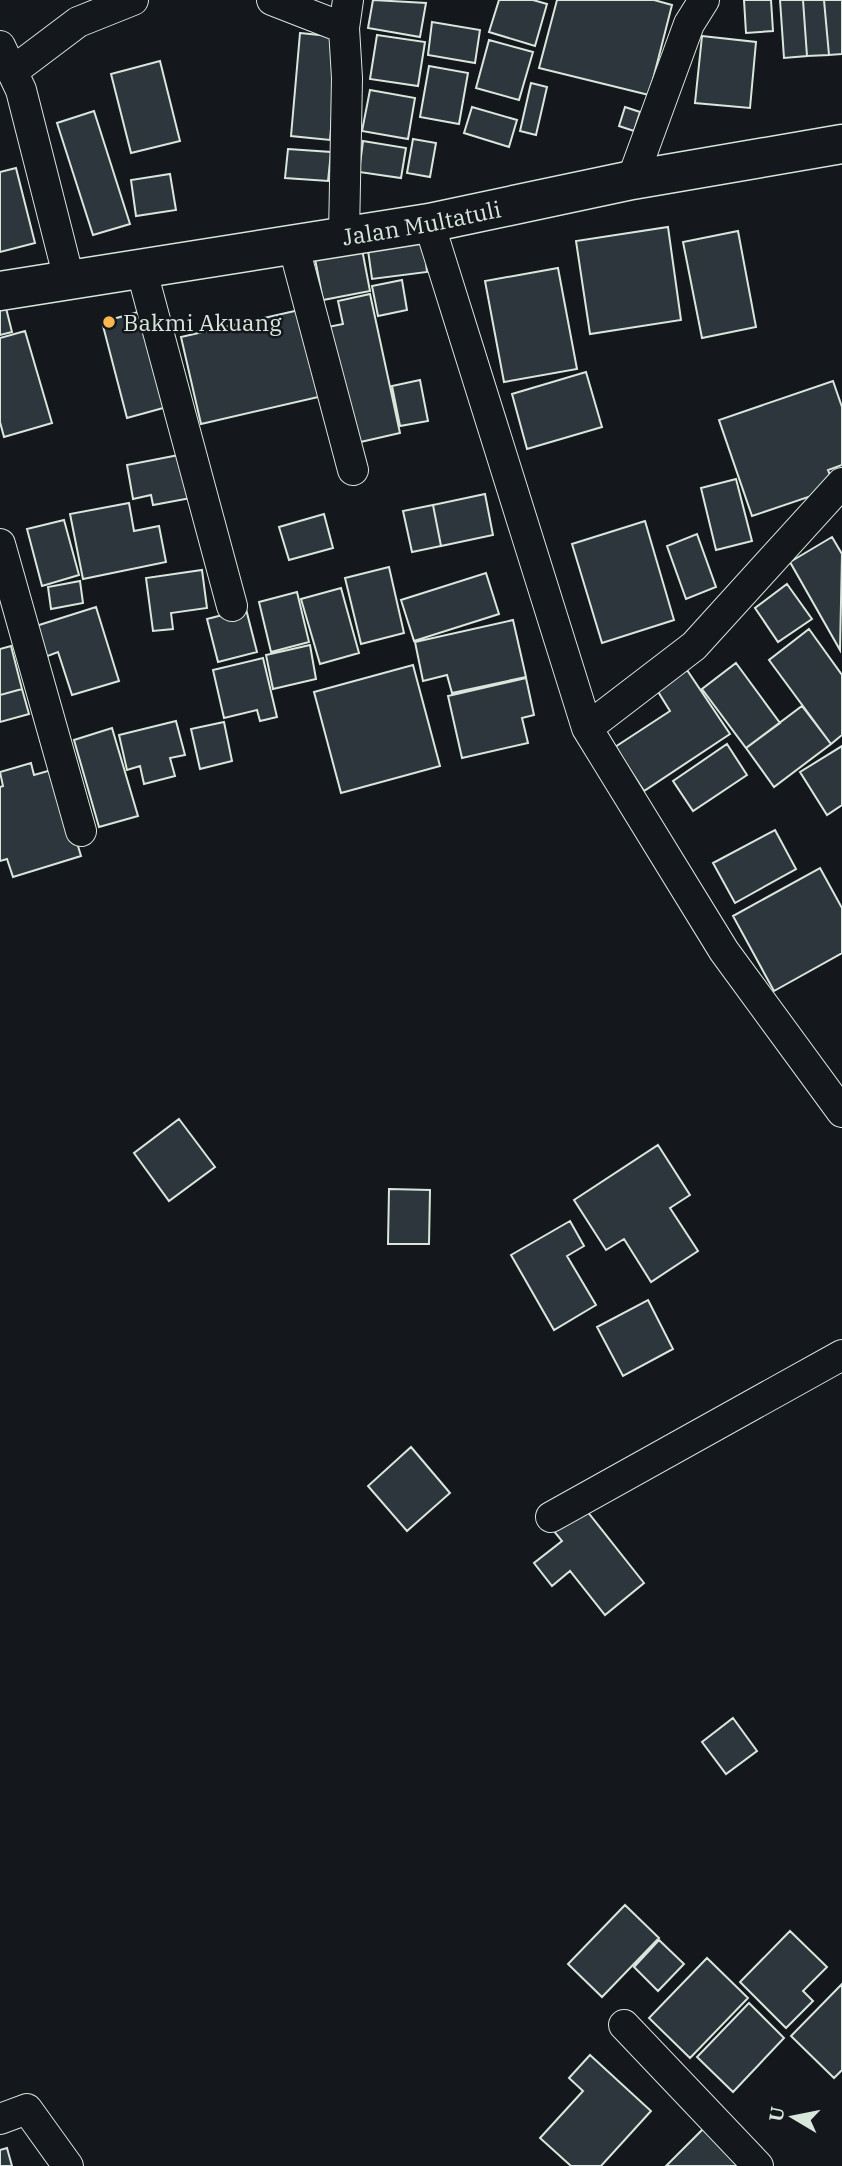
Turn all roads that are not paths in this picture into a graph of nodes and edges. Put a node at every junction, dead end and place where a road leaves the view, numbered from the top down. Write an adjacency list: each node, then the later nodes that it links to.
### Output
1 (134, 0): 5 (street)
2 (272, 0): 4 (street)
3 (704, 0): 7 (street)
4 (346, 14): 9 (street)
5 (7, 59): 12 (street)
6 (842, 144): 7 (main road, Jalan Multatuli)
7 (632, 180): 8 (main road, Jalan Multatuli)
8 (429, 223): 9 (main road, Jalan Multatuli); 18 (street)
9 (344, 235): 10 (main road, Jalan Multatuli)
10 (293, 244): 11 (main road, Jalan Multatuli); 14 (street)
11 (141, 268): 12 (main road, Jalan Multatuli); 17 (street)
12 (69, 279): 13 (main road, Jalan Multatuli)
13 (0, 291)
14 (353, 470)
15 (842, 483): 18 (street)
16 (0, 544): 19 (street)
17 (232, 606)
18 (587, 728): 20 (street)
19 (81, 831)
20 (842, 1112)
21 (842, 1355): 22 (street)
22 (551, 1517)
23 (624, 2025): 26 (street)
24 (0, 2119): 25 (street)
25 (68, 2166)
26 (758, 2166)

